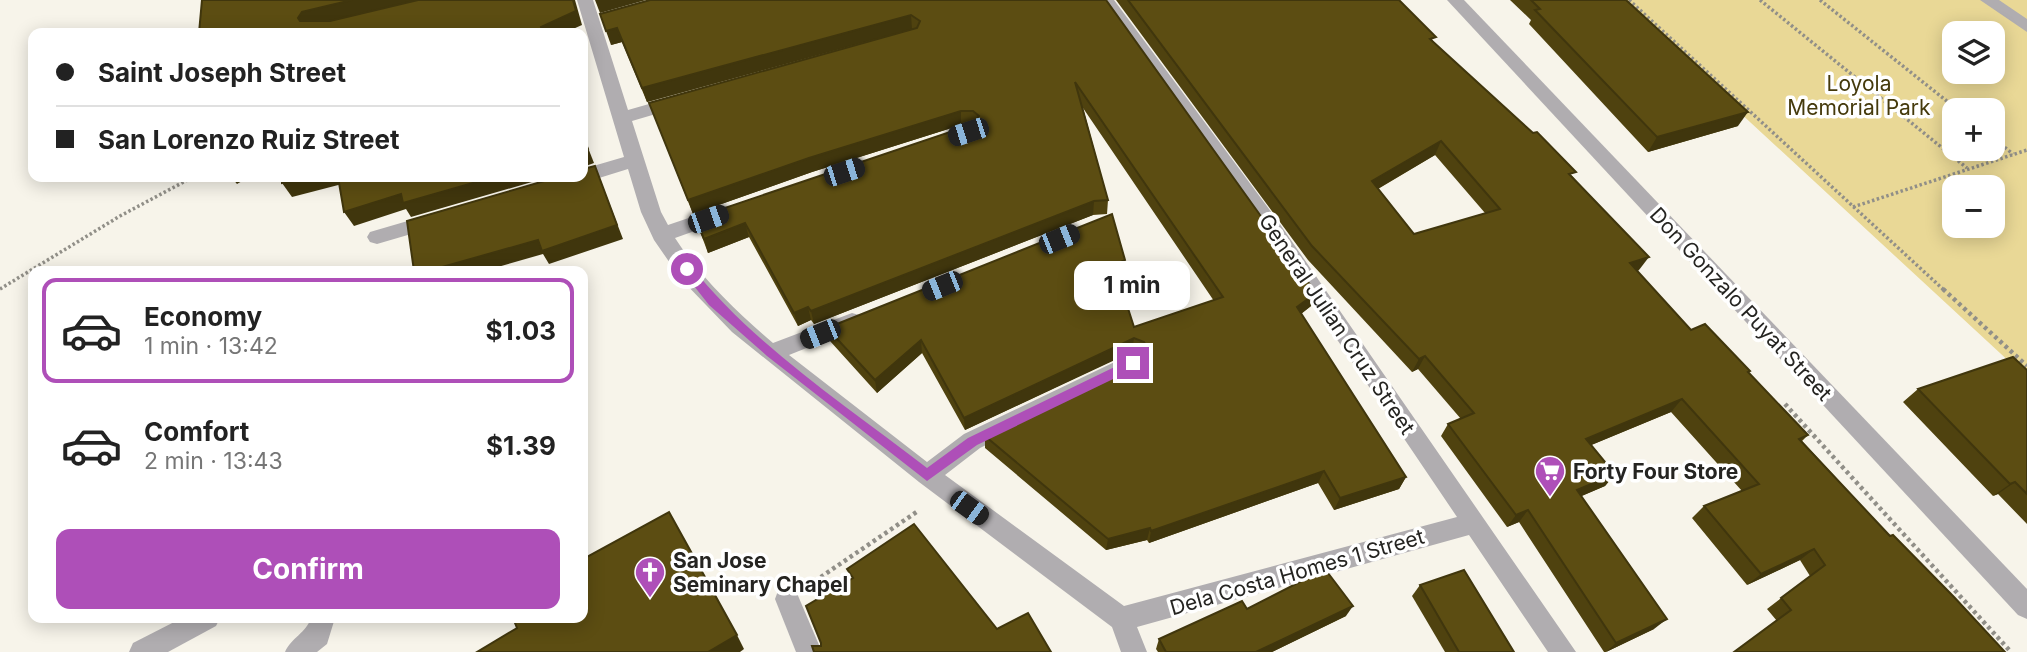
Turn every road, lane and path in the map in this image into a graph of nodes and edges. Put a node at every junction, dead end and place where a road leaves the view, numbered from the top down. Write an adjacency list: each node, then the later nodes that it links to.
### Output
1 (585, 0): 9 (street)
2 (1105, 0): 34 (street, General Julian Cruz Street)
3 (1455, 0): 36 (street, Don Gonzalo Puyat Street)
4 (1629, 0): 21 (path)
5 (1760, 0): 17 (path)
6 (1820, 0): 10 (path)
7 (1988, 0): 8 (street)
8 (2027, 27)
9 (593, 60): 12 (street)
10 (1943, 98)
11 (691, 99): 12 (street)
12 (622, 118): 16 (street)
13 (2005, 148): 15 (path)
14 (2027, 150): 15 (path)
15 (2014, 155): 17 (path)
16 (636, 160): 18 (street); 23 (street)
17 (1967, 168): 21 (path)
18 (588, 174)
19 (184, 182): 25 (path)
20 (746, 205): 23 (street)
21 (1853, 207): 31 (path)
22 (453, 215): 24 (street)
23 (661, 235): 29 (street)
24 (377, 237)
25 (38, 266)
26 (28, 272): 27 (path)
27 (0, 289)
28 (873, 313): 29 (street)
29 (771, 353): 32 (street)
30 (1133, 363): 32 (street)
31 (2027, 366)
32 (927, 475): 33 (street)
33 (948, 492): 35 (path); 37 (street)
34 (1473, 523): 37 (street, Dela Costa Homes 1 Street); 44 (street, General Julian Cruz Street)
35 (787, 599): 42 (street)
36 (2027, 607)
37 (1121, 619): 43 (street)
38 (197, 623): 40 (street)
39 (322, 623): 41 (street)
40 (142, 652)
41 (298, 652)
42 (809, 652)
43 (1135, 652)
44 (1563, 652)

